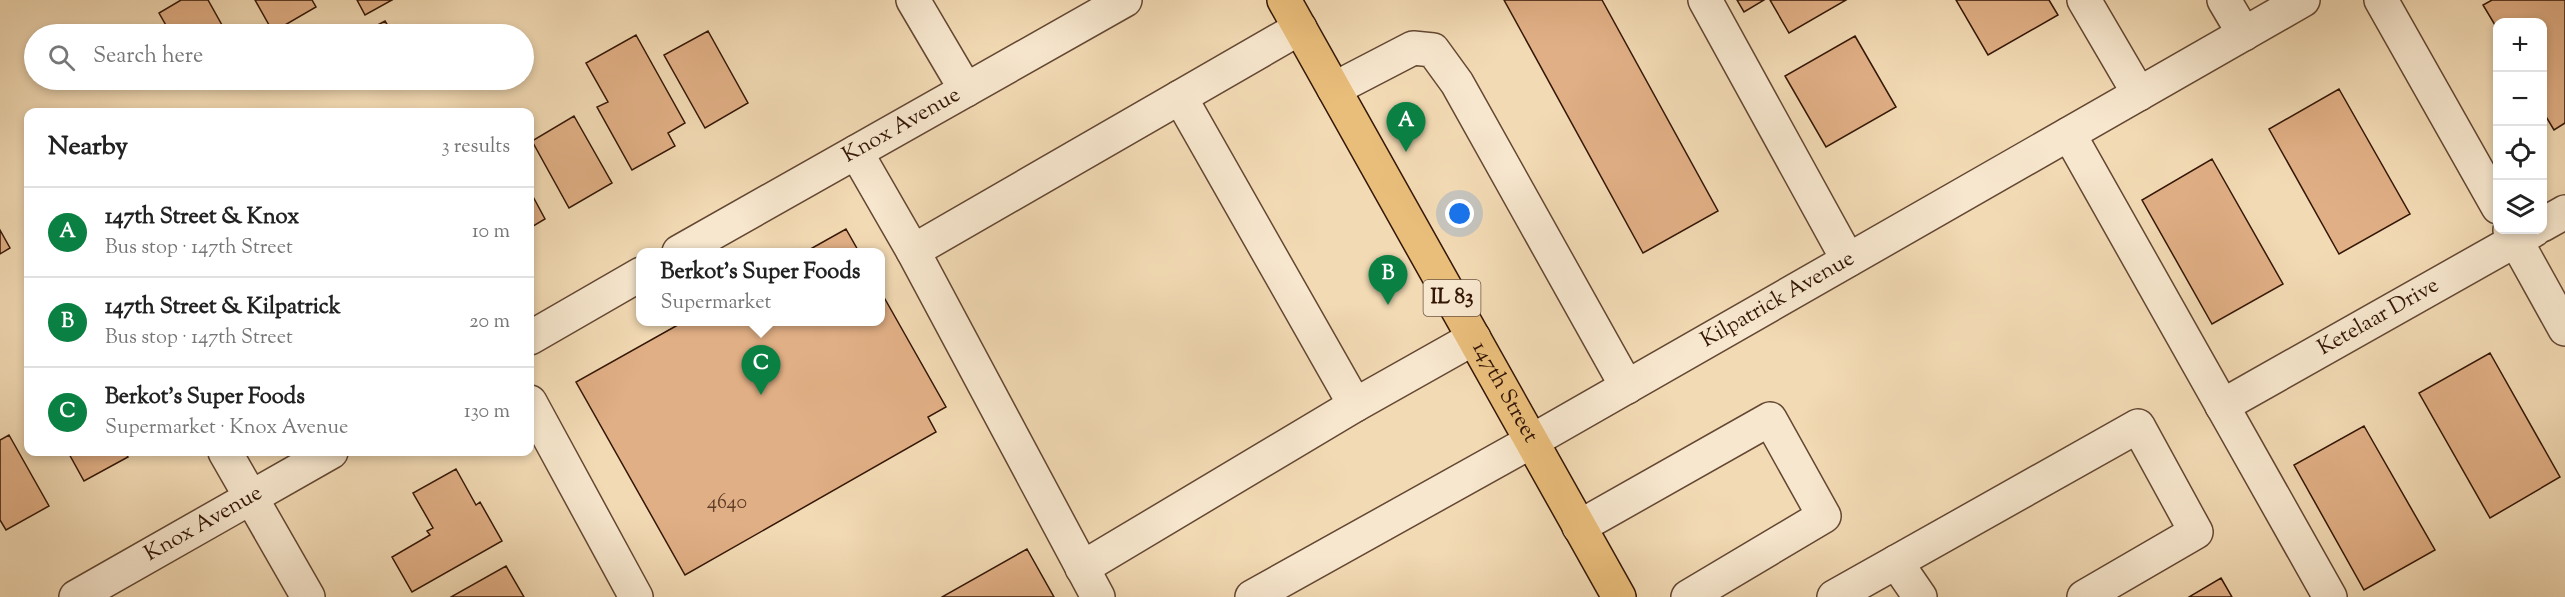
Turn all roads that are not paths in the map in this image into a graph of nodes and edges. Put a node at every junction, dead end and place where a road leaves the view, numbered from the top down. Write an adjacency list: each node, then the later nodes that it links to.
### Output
1 (914, 0): 12 (street)
2 (1125, 0): 12 (street, Knox Avenue)
3 (1284, 0): 9 (main road, 147th Street / IL 83)
4 (1705, 0): 24 (street)
5 (2084, 0): 13 (street)
6 (2224, 0): 10 (street)
7 (2303, 0): 10 (street, Kilpatrick Avenue)
8 (2381, 0): 17 (street)
9 (1300, 28): 11 (main road, 147th Street / IL 83); 14 (street)
10 (2244, 34): 13 (street, Kilpatrick Avenue)
11 (1334, 89): 28 (main road, 147th Street / IL 83); 29 (street)
12 (966, 90): 16 (street, Knox Avenue)
13 (2139, 94): 15 (street, Kilpatrick Avenue)
14 (1180, 97): 23 (street); 30 (street)
15 (2069, 134): 24 (street, Kilpatrick Avenue); 31 (street)
16 (856, 152): 22 (street, Knox Avenue); 23 (street)
17 (2493, 198)
18 (2565, 212): 19 (street, Ketelaar Drive)
19 (2547, 221)
20 (2521, 234): 31 (street, Ketelaar Drive)
21 (2527, 234): 26 (street)
22 (686, 248)
23 (913, 251): 39 (street)
24 (1848, 260): 29 (street, Kilpatrick Avenue)
25 (636, 277): 27 (street)
26 (2565, 329)
27 (534, 336)
28 (1474, 338): 30 (street); 33 (main road, 147th Street / IL 83)
29 (1627, 387): 33 (street, Kilpatrick Avenue)
30 (1355, 405): 39 (street)
31 (2222, 406): 50 (street)
32 (534, 409): 43 (street)
33 (1532, 441): 37 (main road, 147th Street / IL 83); 45 (street, Kilpatrick Avenue)
34 (227, 456): 36 (street)
35 (324, 456): 36 (street, Knox Avenue)
36 (252, 497): 41 (street, Knox Avenue); 42 (street)
37 (1580, 527): 46 (main road, 147th Street / IL 83); 47 (street)
38 (1896, 561): 40 (street); 48 (street); 49 (street)
39 (1082, 568): 44 (street)
40 (1840, 595)
41 (76, 597)
42 (308, 597)
43 (636, 597)
44 (1098, 597)
45 (1252, 597)
46 (1619, 597)
47 (1688, 597)
48 (1920, 597)
49 (2084, 597)
50 (2330, 597)

